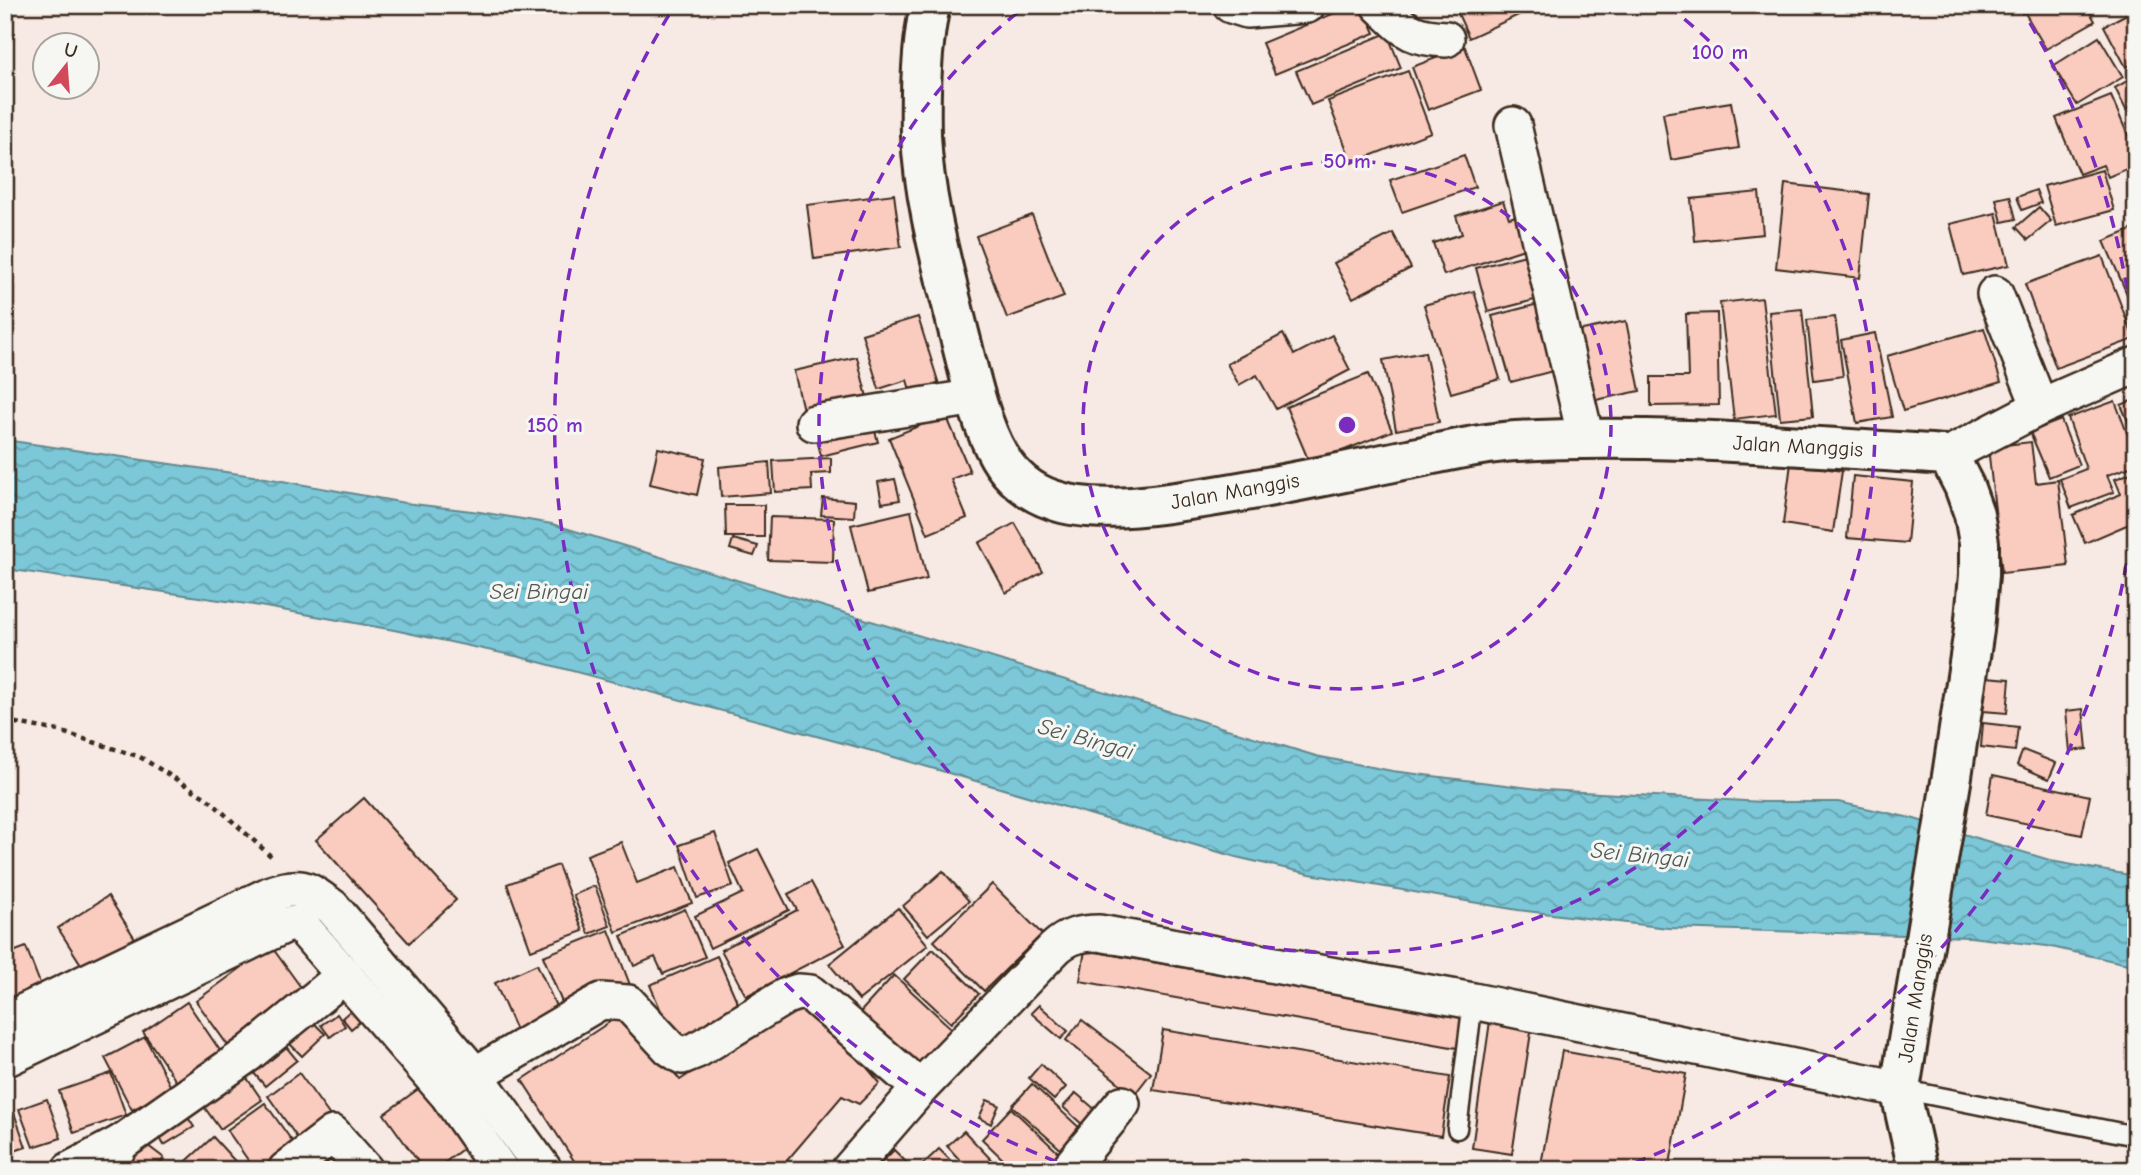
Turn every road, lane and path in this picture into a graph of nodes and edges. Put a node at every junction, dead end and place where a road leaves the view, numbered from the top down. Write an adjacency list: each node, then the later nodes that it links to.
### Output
1 (930, 5): 9 (street, Jalan Manggis)
2 (1231, 5): 3 (street)
3 (1307, 5)
4 (1379, 5): 5 (street)
5 (1446, 39)
6 (1513, 125): 12 (street)
7 (1995, 294): 10 (street)
8 (2136, 365): 10 (street)
9 (975, 397): 11 (street); 12 (street, Jalan Manggis)
10 (2040, 407): 13 (street)
11 (814, 423)
12 (1586, 439): 13 (street, Jalan Manggis)
13 (1948, 455): 22 (street, Jalan Manggis)
14 (5, 721): 15 (path)
15 (304, 907): 16 (street); 18 (street); 19 (street); 20 (street)
16 (345, 975): 26 (street); 30 (street)
17 (1473, 1001): 21 (street); 22 (street); 24 (lane)
18 (5, 1021)
19 (5, 1059)
20 (475, 1074): 21 (street); 31 (street)
21 (920, 1088): 32 (street)
22 (1900, 1089): 25 (lane); 34 (street)
23 (1122, 1104): 33 (street)
24 (1457, 1129)
25 (2136, 1136)
26 (113, 1156): 27 (street)
27 (70, 1170)
28 (286, 1170): 29 (street)
29 (365, 1170)
30 (500, 1170)
31 (544, 1170)
32 (849, 1170)
33 (1068, 1170)
34 (1919, 1170)

